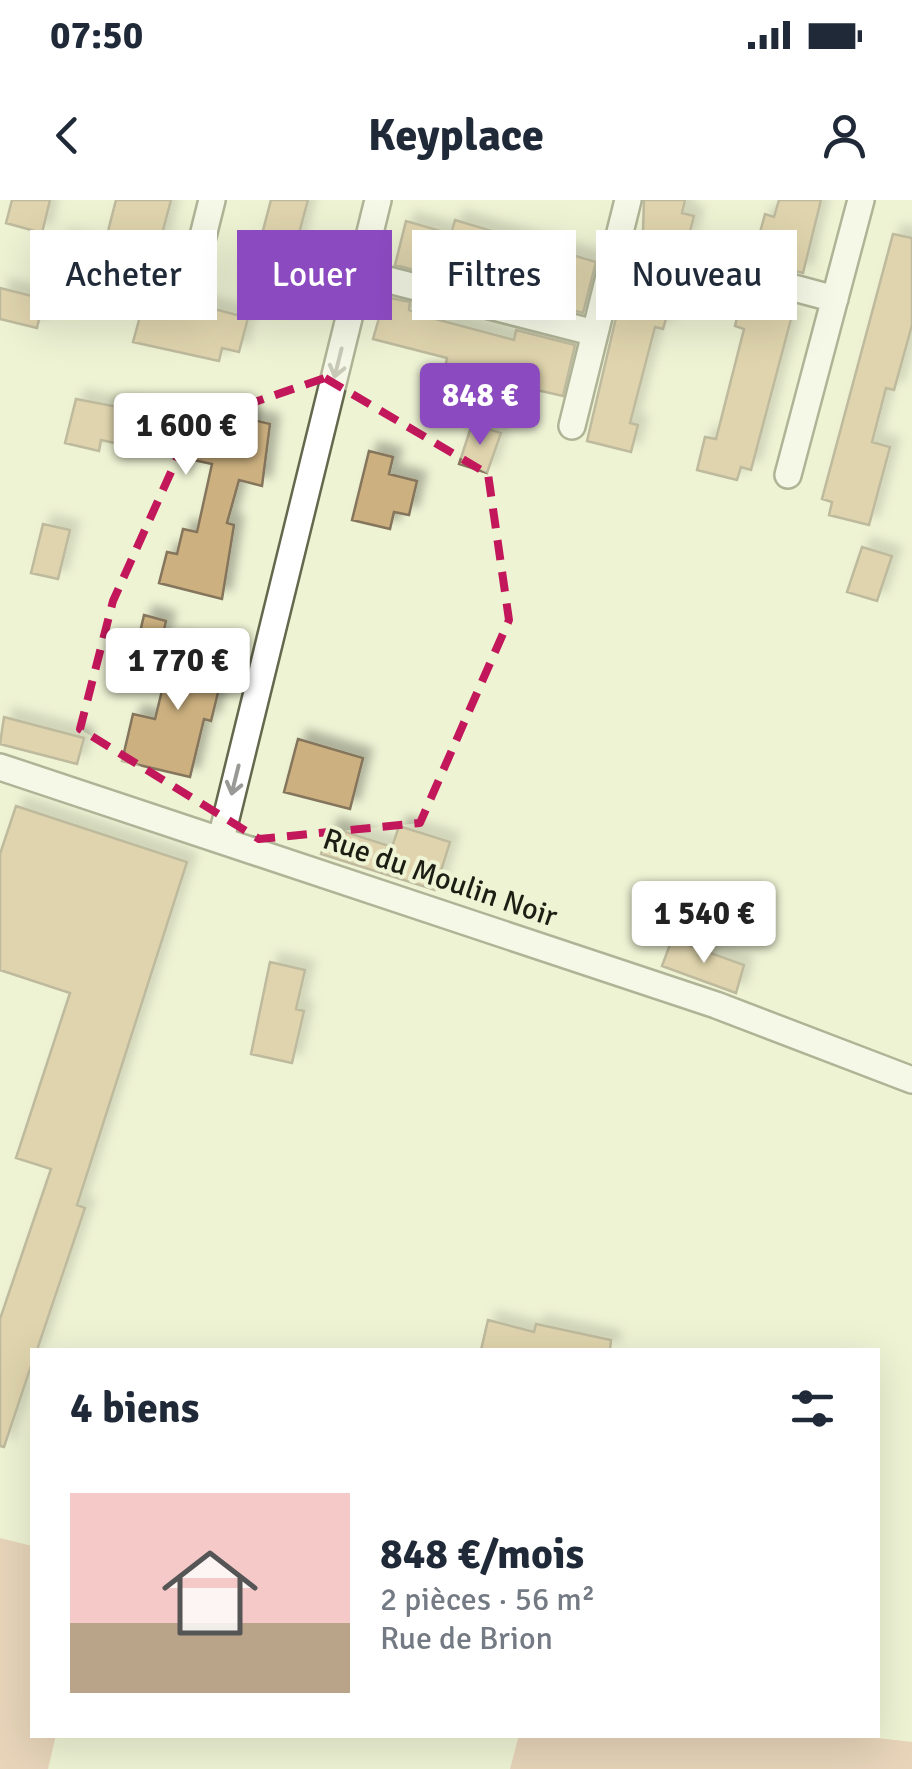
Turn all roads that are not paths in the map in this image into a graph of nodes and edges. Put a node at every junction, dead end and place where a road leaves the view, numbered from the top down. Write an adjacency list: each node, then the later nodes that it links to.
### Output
1 (212, 200): 5 (street)
2 (378, 200): 6 (street)
3 (628, 200): 7 (street)
4 (861, 200): 10 (street)
5 (204, 230)
6 (371, 230)
7 (621, 230)
8 (392, 281): 13 (street)
9 (797, 289): 10 (street)
10 (835, 299): 15 (street)
11 (348, 320): 17 (street, one-way to 17)
12 (599, 320): 13 (street)
13 (596, 333): 14 (street)
14 (572, 426)
15 (788, 474)
16 (0, 767): 17 (street, Rue du Moulin Noir)
17 (220, 839): 18 (street, Rue du Moulin Noir)
18 (912, 1080)

